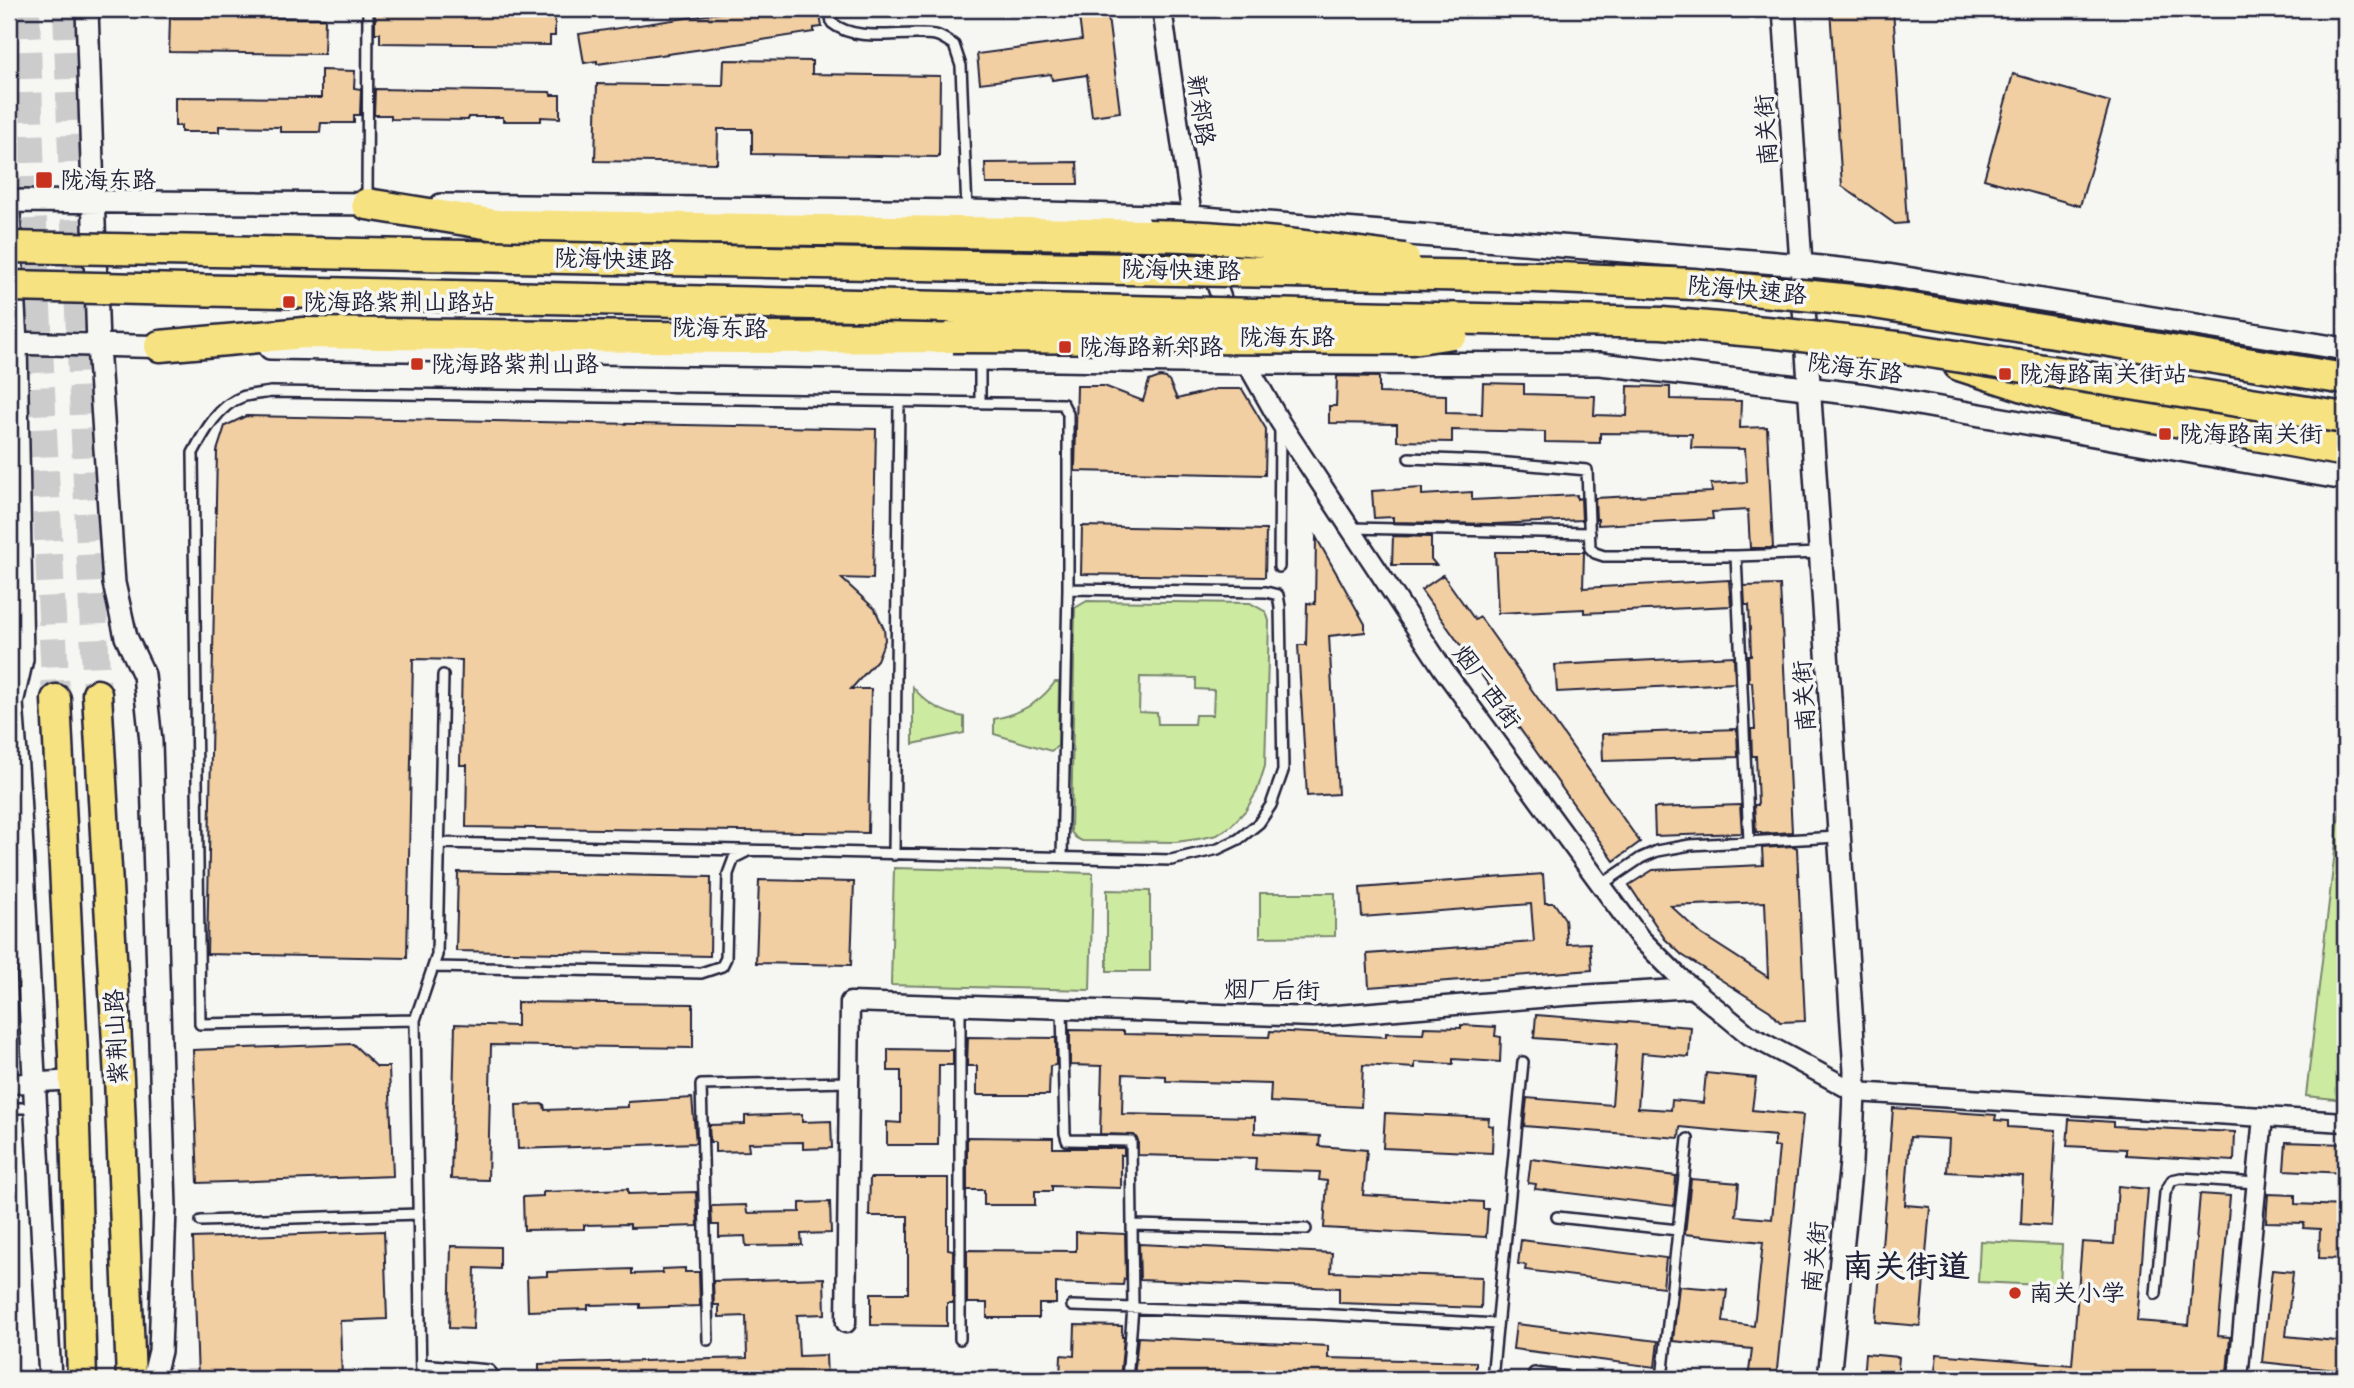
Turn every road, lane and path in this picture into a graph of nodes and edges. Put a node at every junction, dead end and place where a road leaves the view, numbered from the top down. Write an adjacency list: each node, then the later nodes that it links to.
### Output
1 (87, 9): 7 (street)
2 (368, 9): 8 (lane)
3 (830, 9): 9 (lane)
4 (1162, 9): 11 (street, 新郑路)
5 (1784, 9): 13 (street, 南关街)
6 (9, 201): 7 (street)
7 (92, 202): 8 (street); 18 (street)
8 (367, 204): 9 (street); 14 (highway, bridge)
9 (967, 211): 11 (street)
10 (9, 214): 17 (street)
11 (1192, 218): 13 (street); 23 (street, 烟厂西街)
12 (9, 247): 14 (highway, 陇海快速路, bridge)
13 (1802, 265): 21 (street); 25 (street, 南关街)
14 (1536, 277): 24 (highway, 陇海快速路, bridge)
15 (9, 286): 16 (highway, 陇海快速路, bridge)
16 (1535, 321): 19 (highway, bridge); 20 (highway, 陇海快速路, bridge)
17 (12, 343): 18 (street, 陇海东路); 42 (street)
18 (98, 345): 19 (street, 陇海东路); 85 (street)
19 (160, 346): 22 (street, 陇海东路)
20 (1905, 348): 28 (highway, 陇海快速路, bridge); 30 (highway, bridge)
21 (2345, 349)
22 (980, 358): 23 (street, 陇海东路); 27 (lane)
23 (1245, 363): 25 (street, 陇海东路); 29 (street, 烟厂西街)
24 (2345, 379)
25 (1810, 387): 32 (street, 陇海东路); 35 (street, 南关街)
26 (899, 401): 27 (lane); 47 (lane); 54 (lane)
27 (981, 403): 38 (lane)
28 (2345, 418)
29 (1280, 422): 33 (street, 烟厂西街); 37 (lane)
30 (2345, 451)
31 (1409, 458): 34 (lane)
32 (2345, 479)
33 (1349, 528): 34 (lane); 49 (street, 烟厂西街)
34 (1590, 533): 36 (lane)
35 (1821, 553): 36 (lane); 43 (street, 南关街)
36 (1736, 556): 44 (lane)
37 (1279, 567)
38 (1068, 589): 48 (lane); 48 (lane)
39 (443, 676): 45 (lane)
40 (97, 694): 84 (main road, 紫荆山路)
41 (56, 699): 56 (main road, 紫荆山路)
42 (14, 794): 57 (street)
43 (1840, 837): 44 (lane); 60 (street, 南关街)
44 (1749, 841): 49 (lane)
45 (439, 843): 46 (lane); 50 (lane)
46 (750, 850): 47 (lane); 50 (lane)
47 (894, 855): 48 (lane)
48 (1062, 857)
49 (1601, 885): 51 (street, 烟厂西街)
50 (435, 967): 54 (lane)
51 (1693, 988): 53 (street, 烟厂后街); 60 (street, 烟厂西街)
52 (960, 1006): 53 (street, 烟厂后街); 58 (street, 烟厂后街); 78 (lane)
53 (1062, 1009): 70 (lane)
54 (415, 1020): 67 (lane)
55 (1523, 1062): 77 (lane)
56 (74, 1080): 57 (street); 83 (main road, 紫荆山路)
57 (33, 1082): 59 (street); 62 (street)
58 (849, 1082): 76 (street); 79 (lane)
59 (9, 1084)
60 (1855, 1092): 63 (street); 92 (street, 南关街)
61 (9, 1108): 62 (lane)
62 (34, 1108): 82 (street)
63 (2263, 1117): 64 (street); 66 (street)
64 (2345, 1122)
65 (1688, 1139): 72 (lane)
66 (2257, 1183): 73 (lane); 93 (street)
67 (419, 1214): 69 (lane); 80 (lane)
68 (1557, 1217): 72 (lane)
69 (201, 1221)
70 (1132, 1225): 71 (lane); 75 (lane)
71 (1306, 1229)
72 (1678, 1230): 91 (lane)
73 (2156, 1294)
74 (1072, 1306): 75 (lane)
75 (1133, 1308): 77 (lane); 88 (lane)
76 (846, 1324)
77 (1497, 1324): 89 (lane)
78 (960, 1339)
79 (708, 1340)
80 (421, 1364): 86 (lane); 87 (lane)
81 (1534, 1373): 90 (lane)
82 (50, 1379)
83 (82, 1379)
84 (131, 1379)
85 (153, 1379)
86 (421, 1379)
87 (497, 1379)
88 (1127, 1379)
89 (1492, 1379)
90 (1587, 1379)
91 (1662, 1379)
92 (1829, 1379)
93 (2238, 1379)

